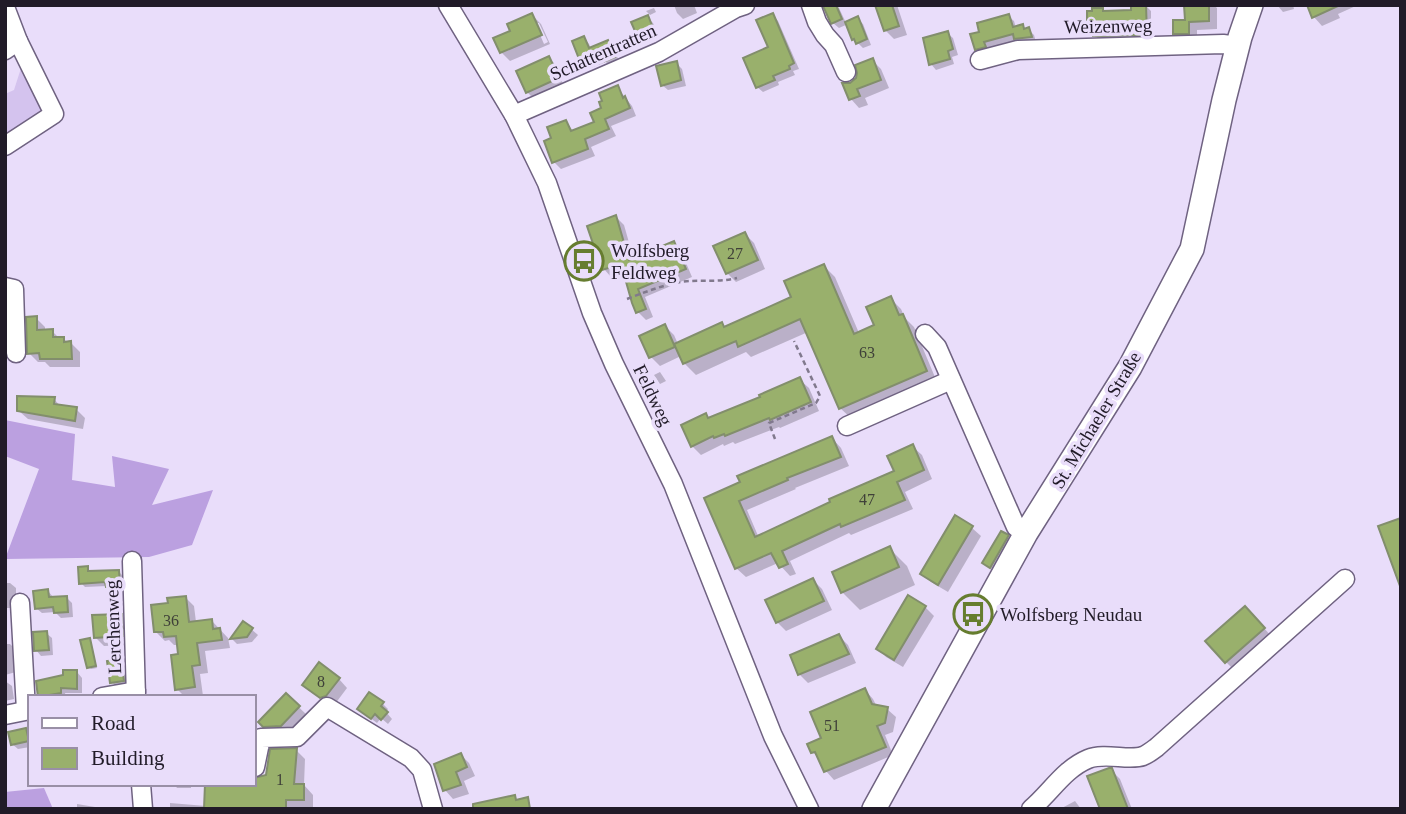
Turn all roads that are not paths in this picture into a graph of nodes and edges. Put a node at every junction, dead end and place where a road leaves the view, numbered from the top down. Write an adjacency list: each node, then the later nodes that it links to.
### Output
1 (448, 5): 10 (street, Feldweg)
2 (745, 5): 10 (street, Schattentratten)
3 (811, 5): 9 (street)
4 (1251, 5): 7 (main road, St. Michaeler Straße)
5 (5, 7): 6 (street)
6 (12, 45): 11 (street)
7 (1238, 46): 8 (street, Weizenweg); 17 (main road, St. Michaeler Straße)
8 (980, 60)
9 (846, 72)
10 (514, 115): 28 (street, Feldweg)
11 (5, 146)
12 (5, 287): 14 (street)
13 (925, 334): 15 (street)
14 (16, 353)
15 (951, 380): 16 (street); 17 (street)
16 (847, 426)
17 (1026, 533): 29 (main road, St. Michaeler Straße)
18 (132, 562): 21 (street, Lerchenweg)
19 (1345, 579): 30 (street)
20 (20, 603): 22 (street)
21 (136, 694)
22 (28, 710): 23 (street)
23 (5, 715)
24 (256, 762): 27 (street)
25 (141, 786): 26 (street)
26 (143, 809)
27 (433, 809)
28 (808, 809)
29 (874, 809)
30 (1031, 809)

